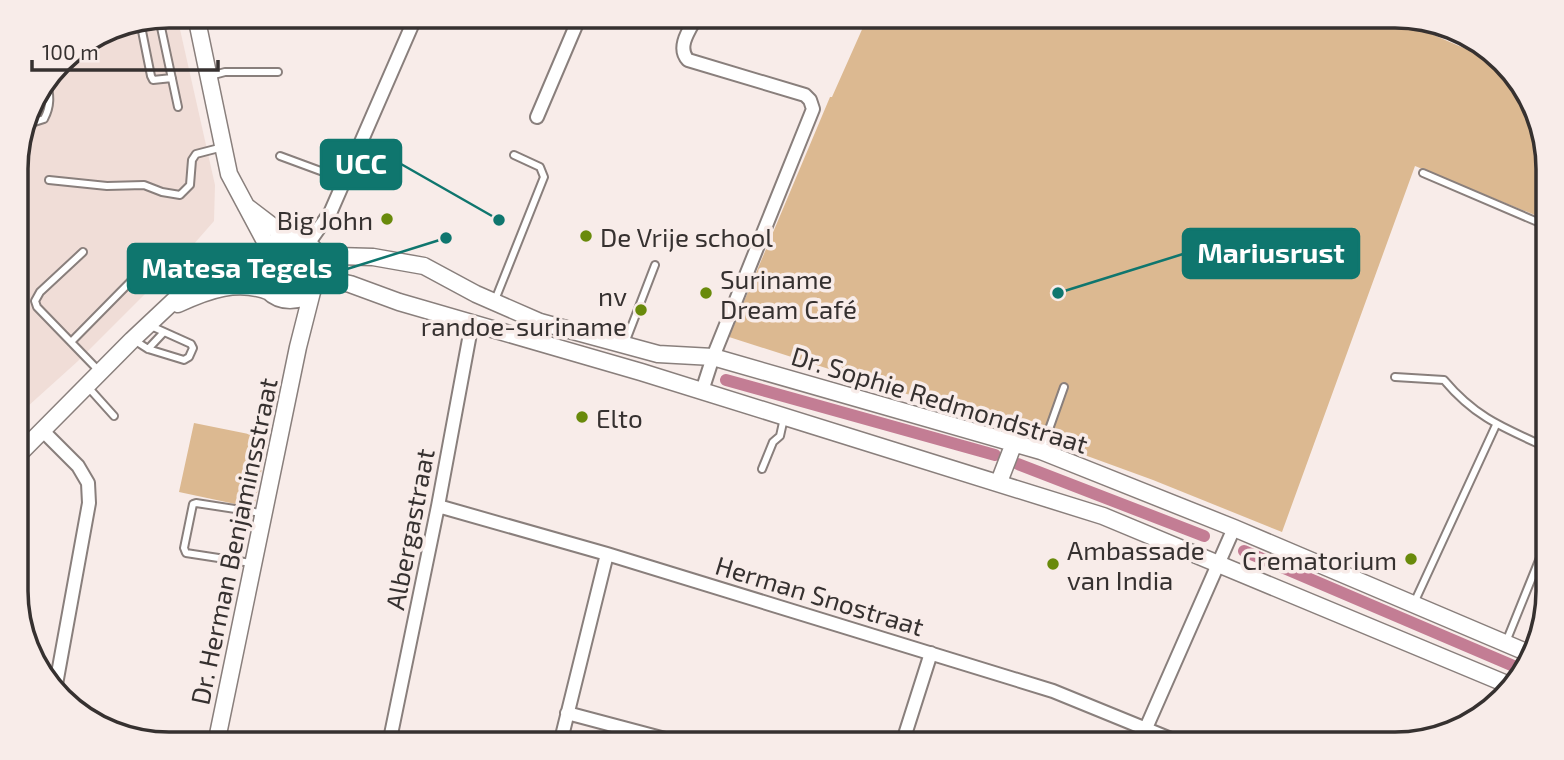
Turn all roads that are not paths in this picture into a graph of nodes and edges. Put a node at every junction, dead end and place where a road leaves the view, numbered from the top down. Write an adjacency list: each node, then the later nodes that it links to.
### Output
1 (160, 28): 9 (lane)
2 (199, 28): 8 (street)
3 (411, 28): 19 (street)
4 (575, 28): 12 (street)
5 (689, 28): 41 (street)
6 (142, 31): 9 (lane)
7 (278, 72): 8 (lane)
8 (209, 76): 14 (street)
9 (172, 78): 11 (lane)
10 (48, 96): 13 (lane)
11 (178, 107)
12 (537, 117)
13 (37, 121)
14 (223, 147): 18 (lane); 20 (street)
15 (514, 155): 31 (lane)
16 (280, 156): 19 (lane)
17 (1423, 173): 21 (lane)
18 (49, 180)
19 (345, 180): 24 (street)
20 (244, 205): 22 (street); 23 (street)
21 (1536, 221)
22 (288, 238): 23 (street); 24 (street)
23 (268, 247): 26 (street)
24 (312, 248): 29 (street); 31 (street, Dr. Sophie Redmondstraat)
25 (83, 252): 37 (lane)
26 (260, 264): 30 (street); 32 (street)
27 (655, 265): 38 (lane)
28 (140, 272): 37 (lane)
29 (314, 288): 30 (street); 33 (street); 39 (street, Dr. Herman Benjaminsstraat)
30 (277, 296): 32 (street); 39 (street, Dr. Herman Benjaminsstraat)
31 (494, 302): 38 (street, Dr. Sophie Redmondstraat)
32 (161, 314): 34 (street)
33 (472, 323): 46 (street); 57 (street, Albergastraat)
34 (148, 325): 35 (lane); 36 (street)
35 (163, 332): 40 (lane); 40 (lane)
36 (132, 340): 40 (lane); 42 (street)
37 (71, 342): 42 (lane)
38 (625, 345): 41 (street, Dr. Sophie Redmondstraat)
39 (298, 347): 58 (street, Dr. Herman Benjaminsstraat)
40 (148, 349)
41 (713, 357): 46 (street); 51 (street, Dr. Sophie Redmondstraat)
42 (100, 372): 44 (street)
43 (1395, 377): 49 (lane)
44 (86, 386): 47 (lane); 50 (street)
45 (1064, 387): 54 (lane)
46 (702, 391): 48 (street)
47 (114, 416)
48 (784, 416): 55 (lane); 56 (street)
49 (1496, 425): 52 (lane); 64 (lane)
50 (42, 430): 53 (street); 68 (street)
51 (1014, 443): 54 (street, Dr. Sophie Redmondstraat); 56 (street)
52 (1536, 443)
53 (28, 445)
54 (1041, 451): 59 (street, Dr. Sophie Redmondstraat)
55 (762, 469)
56 (999, 482): 62 (street)
57 (438, 506): 60 (street, Herman Snostraat); 73 (street, Albergastraat)
58 (263, 514): 61 (street, Dr. Herman Benjaminsstraat); 61 (lane)
59 (1234, 528): 62 (street); 64 (street, Dr. Sophie Redmondstraat)
60 (607, 554): 67 (street, Herman Snostraat); 70 (street)
61 (253, 563): 72 (street, Dr. Herman Benjaminsstraat)
62 (1219, 564): 69 (street); 71 (street)
63 (1536, 568): 65 (lane)
64 (1413, 604): 65 (street, Dr. Sophie Redmondstraat)
65 (1505, 644): 66 (street, Dr. Sophie Redmondstraat)
66 (1522, 651)
67 (931, 653): 71 (street, Herman Snostraat); 76 (street)
68 (57, 677)
69 (1502, 682)
70 (567, 713): 74 (street); 75 (street)
71 (1146, 728): 77 (street); 78 (street, Herman Snostraat)
72 (218, 732)
73 (391, 732)
74 (563, 732)
75 (639, 732)
76 (906, 732)
77 (1144, 732)
78 (1155, 732)

